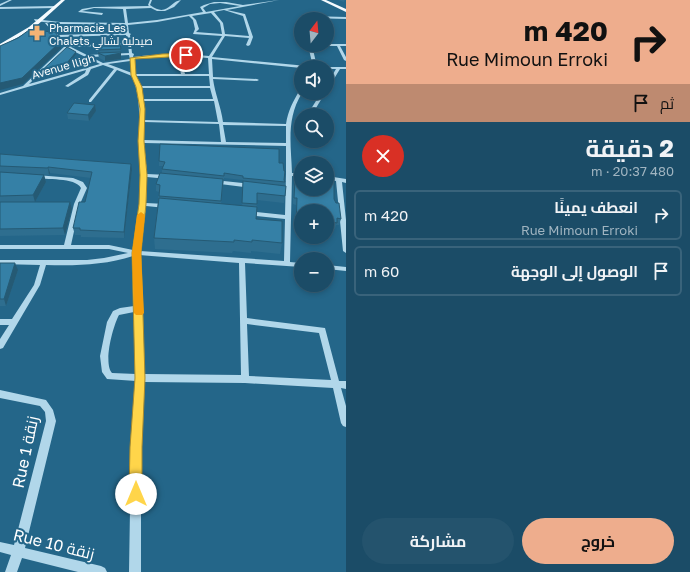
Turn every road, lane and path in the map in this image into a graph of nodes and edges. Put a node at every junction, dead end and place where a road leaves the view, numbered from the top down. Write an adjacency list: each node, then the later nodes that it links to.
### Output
1 (11, 0): 9 (street)
2 (59, 0): 10 (main road)
3 (63, 0): 10 (main road)
4 (180, 0): 7 (street)
5 (278, 0): 8 (street)
6 (323, 0): 13 (main road)
7 (151, 3): 11 (street)
8 (243, 6): 12 (street); 15 (street)
9 (0, 7): 10 (street)
10 (53, 7): 20 (main road)
11 (124, 8): 16 (street); 23 (street)
12 (223, 10): 14 (street); 27 (street)
13 (346, 11)
14 (212, 12): 15 (street); 25 (street)
15 (206, 13): 17 (street)
16 (102, 14)
17 (190, 15): 23 (street); 25 (street)
18 (334, 18): 19 (street)
19 (346, 18)
20 (35, 22): 21 (street); 22 (street); 28 (main road); 34 (main road)
21 (60, 23): 22 (street); 23 (street)
22 (46, 24): 26 (street)
23 (128, 24): 24 (street)
24 (129, 34): 26 (street); 29 (street)
25 (224, 35): 27 (street); 39 (street)
26 (58, 36): 35 (street)
27 (251, 38): 30 (street)
28 (0, 43)
29 (130, 44): 35 (street); 38 (street)
30 (248, 45)
31 (334, 45): 32 (street)
32 (338, 45): 33 (street); 40 (street)
33 (346, 45)
34 (0, 46)
35 (66, 46): 37 (street); 54 (street)
36 (178, 55): 38 (street); 39 (street); 48 (street)
37 (85, 56): 38 (street); 41 (street)
38 (132, 57): 41 (street, Avenue Iligh); 49 (street)
39 (210, 57): 42 (street); 50 (street)
40 (346, 60)
41 (103, 64): 43 (street, Avenue Iligh); 47 (street)
42 (294, 66)
43 (89, 68): 53 (street); 54 (street, Avenue Iligh)
44 (334, 68): 45 (street)
45 (339, 68): 46 (street); 51 (street)
46 (346, 68)
47 (116, 69): 49 (street); 61 (street)
48 (183, 74): 49 (street); 50 (street)
49 (134, 75): 55 (street)
50 (211, 76): 52 (street); 56 (street)
51 (334, 76)
52 (257, 80)
53 (67, 86)
54 (23, 87): 57 (street, Avenue Iligh)
55 (139, 87): 56 (street); 58 (street)
56 (212, 87): 59 (street)
57 (0, 94)
58 (141, 100): 59 (street); 62 (street)
59 (216, 100): 63 (street)
60 (295, 100): 64 (street)
61 (90, 101)
62 (142, 121): 63 (street); 65 (street)
63 (221, 123): 64 (street); 66 (street)
64 (288, 125): 67 (street)
65 (141, 141): 66 (street); 70 (street)
66 (224, 144): 67 (street)
67 (287, 145): 68 (street)
68 (289, 174): 69 (street); 79 (street)
69 (294, 174)
70 (144, 175): 72 (street); 82 (street)
71 (29, 177): 81 (street)
72 (175, 178)
73 (334, 179): 74 (street)
74 (339, 180): 76 (street); 88 (street)
75 (207, 181): 77 (street)
76 (346, 181)
77 (259, 187)
78 (281, 189): 79 (street)
79 (288, 190): 85 (street)
80 (69, 204): 81 (street)
81 (77, 204): 87 (street)
82 (142, 204): 83 (street); 89 (street)
83 (174, 207)
84 (243, 213): 85 (street)
85 (287, 217): 93 (street)
86 (0, 247): 87 (street)
87 (67, 247): 89 (street)
88 (346, 250)
89 (136, 253): 90 (street); 92 (street); 97 (street)
90 (242, 261): 93 (street); 98 (street)
91 (0, 262): 92 (street)
92 (44, 262): 100 (street)
93 (287, 264): 94 (street)
94 (294, 264)
95 (334, 268): 96 (street)
96 (346, 269)
97 (139, 308): 102 (street); 102 (street)
98 (245, 321): 103 (street); 104 (street)
99 (0, 322): 100 (street)
100 (14, 322): 101 (street)
101 (0, 346)
102 (140, 378): 103 (street); 112 (street)
103 (246, 378): 104 (street)
104 (337, 384): 105 (street); 107 (street)
105 (346, 385)
106 (0, 394): 109 (street, Rue 1 زنقة)
107 (346, 423)
108 (0, 547): 109 (street, Rue 10 زنقة)
109 (18, 552): 110 (street); 111 (street, Rue 10 زنقة)
110 (11, 572)
111 (101, 572)
112 (135, 572)

